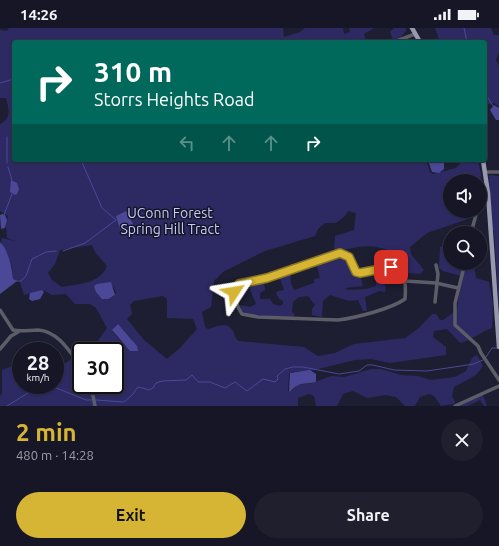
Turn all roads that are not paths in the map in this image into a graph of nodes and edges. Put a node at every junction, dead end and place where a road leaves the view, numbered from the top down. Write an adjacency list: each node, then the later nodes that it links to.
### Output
1 (412, 28): 2 (main road)
2 (416, 34): 3 (street); 4 (main road)
3 (400, 40)
4 (419, 40)
5 (482, 162): 6 (main road)
6 (485, 172): 7 (street)
7 (499, 172)
8 (487, 197): 19 (main road)
9 (436, 265): 12 (street)
10 (463, 270): 13 (street)
11 (405, 281): 11 (street); 12 (street)
12 (436, 283): 13 (street); 14 (street)
13 (458, 288): 22 (street)
14 (435, 302)
15 (0, 310): 16 (street)
16 (11, 329): 17 (street); 18 (street)
17 (19, 331): 18 (street); 21 (street)
18 (11, 336): 20 (street)
19 (499, 347)
20 (0, 349)
21 (72, 356)
22 (499, 380)
23 (499, 386): 26 (street)
24 (93, 394): 25 (street)
25 (95, 406)
26 (455, 406)

